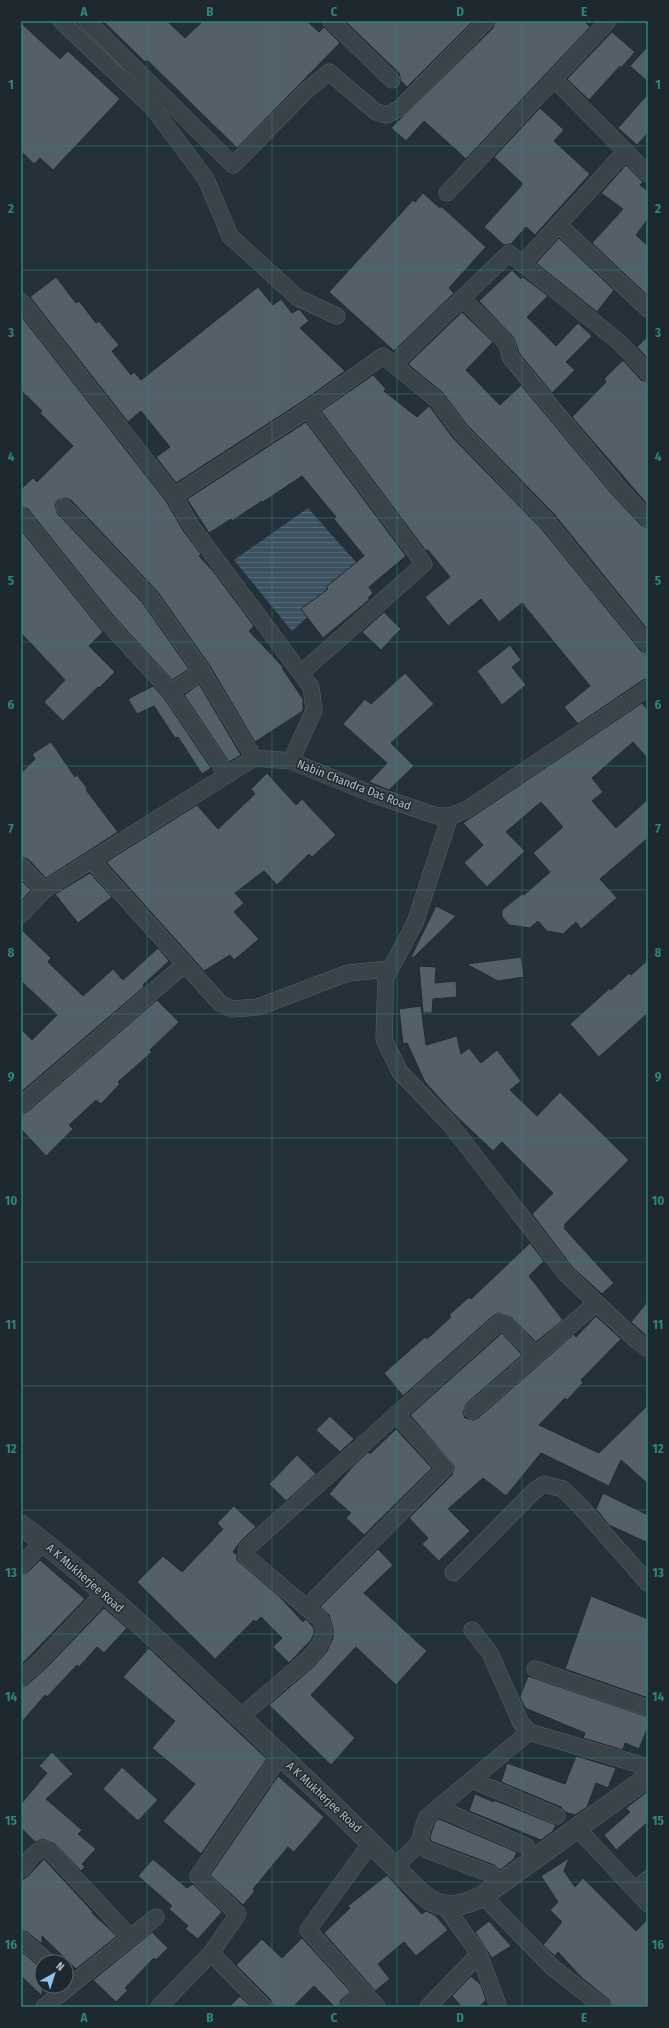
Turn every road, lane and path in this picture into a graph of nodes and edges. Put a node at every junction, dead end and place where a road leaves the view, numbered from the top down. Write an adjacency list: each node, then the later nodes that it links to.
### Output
1 (62, 21): 16 (street)
2 (87, 21): 4 (street)
3 (331, 21): 7 (street)
4 (486, 21)
5 (608, 21): 6 (street)
6 (554, 79): 8 (street); 10 (street)
7 (392, 80)
8 (625, 152): 9 (street); 11 (street)
9 (648, 174)
10 (447, 193)
11 (559, 225): 12 (street); 15 (street)
12 (523, 263): 13 (street); 18 (street)
13 (460, 300): 17 (street); 23 (street)
14 (21, 301): 20 (street)
15 (648, 309)
16 (337, 316)
17 (394, 364): 19 (street); 24 (street)
18 (648, 373)
19 (308, 409): 20 (street); 26 (street)
20 (174, 496): 26 (street)
21 (64, 507): 25 (street)
22 (21, 515): 28 (street)
23 (648, 519)
24 (648, 644)
25 (202, 671): 28 (street); 29 (street)
26 (301, 673): 30 (street)
27 (648, 688): 32 (street, Nabin Chandra Das Road)
28 (171, 692): 31 (street)
29 (254, 758): 30 (street, Nabin Chandra Das Road); 31 (street)
30 (291, 761): 32 (street, Nabin Chandra Das Road)
31 (227, 774): 33 (street)
32 (450, 816): 38 (street)
33 (91, 860): 35 (street); 37 (street)
34 (21, 866): 35 (street)
35 (44, 890): 36 (street)
36 (21, 914)
37 (185, 964): 38 (street); 39 (street)
38 (390, 969): 40 (street)
39 (21, 1105)
40 (596, 1303): 41 (street); 42 (street)
41 (648, 1349)
42 (536, 1356): 43 (street); 44 (street)
43 (472, 1411)
44 (396, 1414): 51 (street); 51 (street)
45 (21, 1524): 46 (street, A K Mukherjee Road)
46 (44, 1542): 47 (street); 50 (street, A K Mukherjee Road)
47 (21, 1566)
48 (453, 1573): 49 (street)
49 (648, 1583)
50 (104, 1593): 54 (street); 56 (street, A K Mukherjee Road)
51 (306, 1608): 56 (street)
52 (472, 1630): 57 (street)
53 (535, 1668): 55 (street)
54 (21, 1678)
55 (648, 1708)
56 (240, 1717): 58 (street, A K Mukherjee Road)
57 (529, 1732): 59 (street); 61 (street)
58 (280, 1756): 66 (street, A K Mukherjee Road); 79 (street)
59 (648, 1767)
60 (648, 1777): 64 (street)
61 (472, 1780): 62 (street); 63 (street)
62 (438, 1808): 65 (street); 67 (street)
63 (557, 1816)
64 (577, 1828): 72 (street); 73 (street)
65 (420, 1842): 68 (street); 70 (street)
66 (372, 1843): 68 (street, A K Mukherjee Road); 83 (street)
67 (526, 1846)
68 (395, 1867): 75 (street, A K Mukherjee Road)
69 (21, 1870): 77 (street)
70 (491, 1874)
71 (648, 1879): 72 (street)
72 (635, 1890): 74 (street)
73 (483, 1896): 75 (street); 92 (street)
74 (648, 1904)
75 (444, 1906): 81 (street)
76 (156, 1917): 77 (street)
77 (130, 1938): 82 (street)
78 (21, 1939): 80 (street)
79 (211, 1953): 86 (street); 87 (street)
80 (39, 1954)
81 (479, 1954): 90 (street); 91 (street)
82 (74, 1977)
83 (364, 1993): 88 (street); 89 (street)
84 (56, 1994): 85 (street)
85 (44, 2007)
86 (159, 2007)
87 (264, 2007)
88 (347, 2007)
89 (377, 2007)
90 (428, 2007)
91 (497, 2007)
92 (603, 2007)

